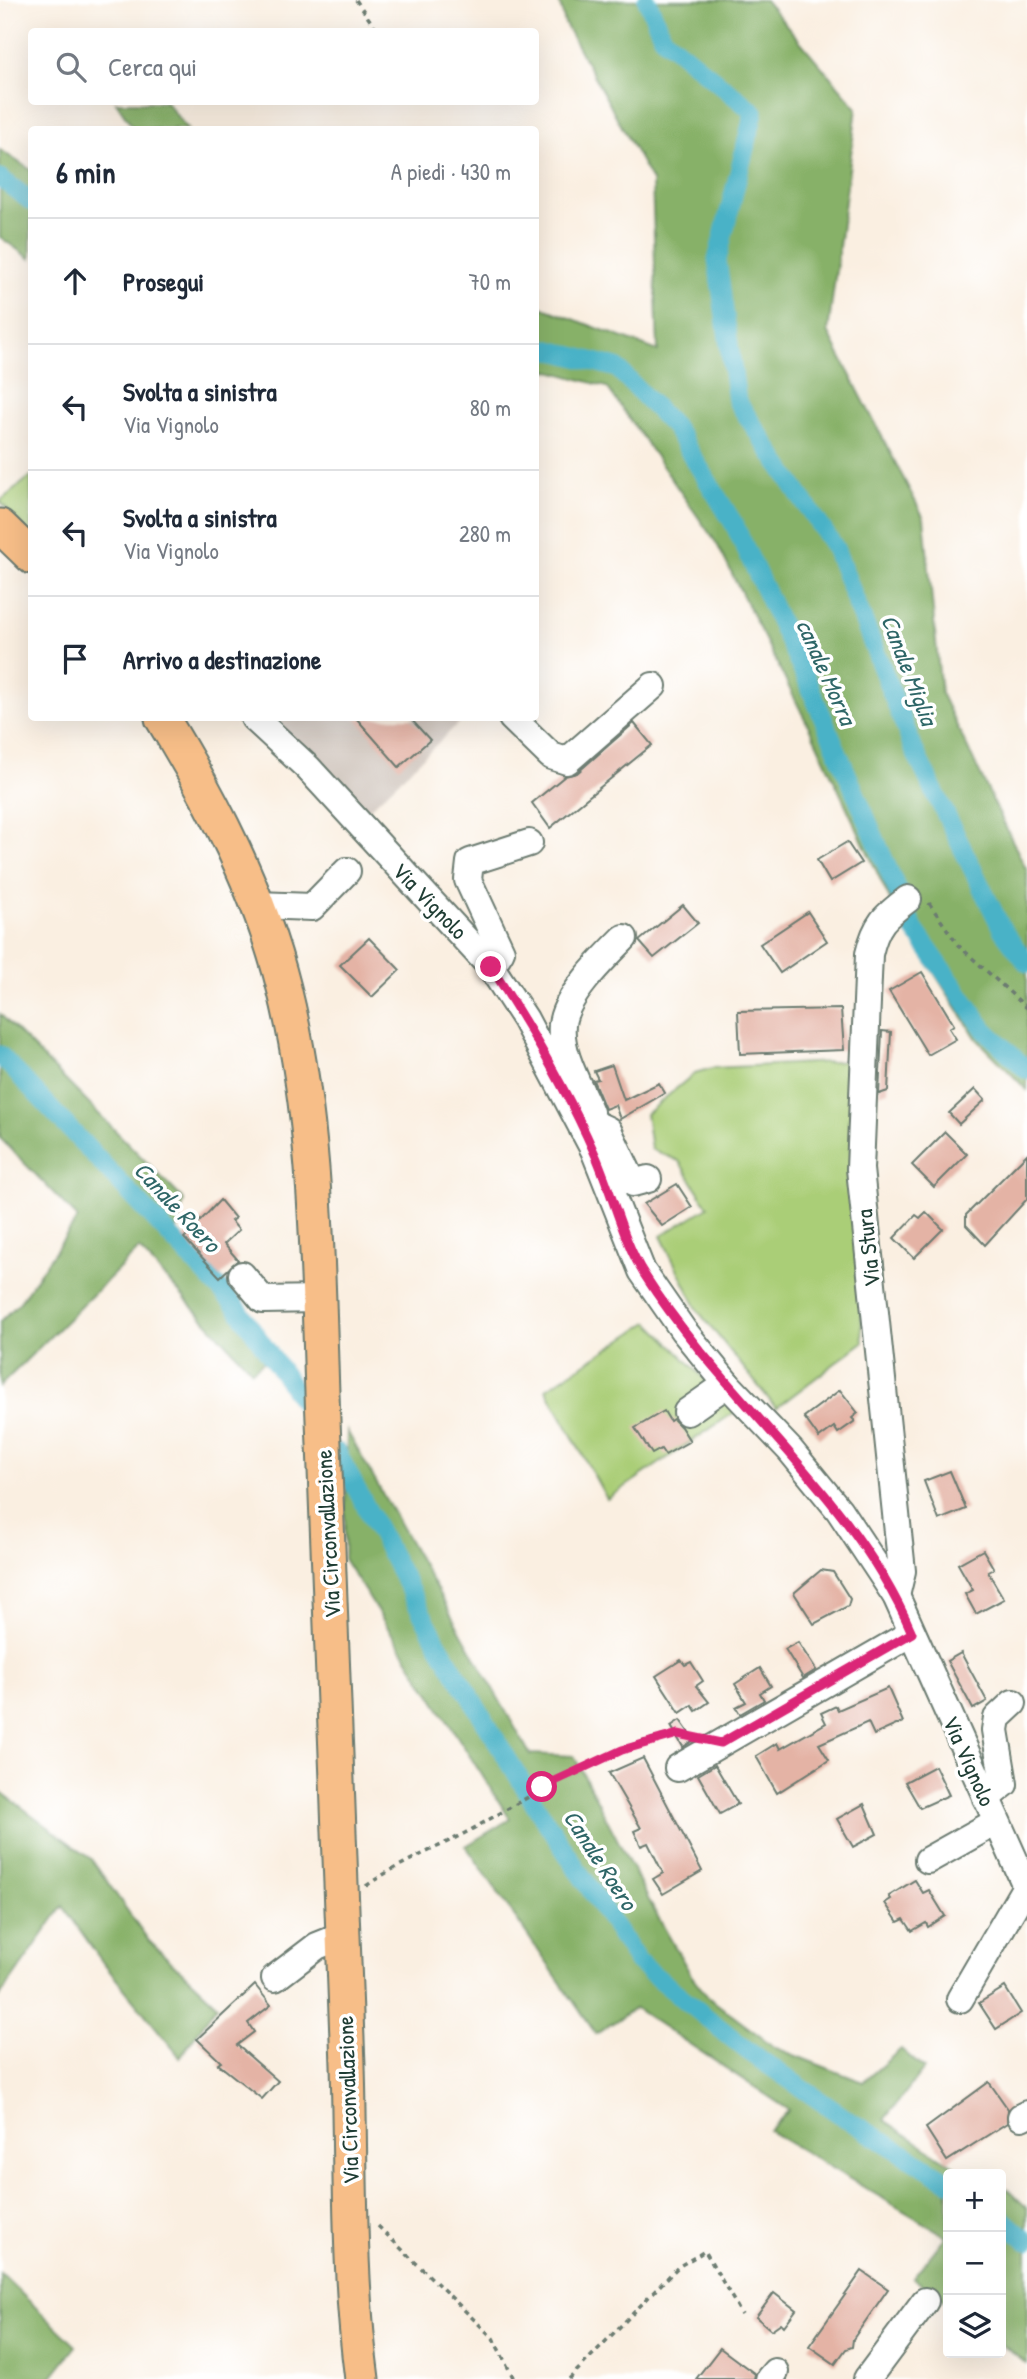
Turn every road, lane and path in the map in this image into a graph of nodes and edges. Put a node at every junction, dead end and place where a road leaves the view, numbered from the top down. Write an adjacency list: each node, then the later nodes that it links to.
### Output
1 (356, 0): 2 (path)
2 (375, 28)
3 (0, 526): 4 (main road)
4 (28, 553)
5 (653, 686): 8 (street)
6 (164, 721): 12 (main road, Via Circonvallazione)
7 (257, 721): 14 (street, Via Vignolo)
8 (515, 721)
9 (529, 843): 14 (street)
10 (346, 871): 12 (street)
11 (902, 903): 15 (path); 22 (street, Via Stura)
12 (257, 905): 19 (main road, Via Circonvallazione)
13 (624, 938): 16 (street)
14 (491, 967): 16 (street, Via Vignolo)
15 (1027, 1008)
16 (589, 1127): 17 (street); 20 (street, Via Vignolo)
17 (648, 1179)
18 (242, 1275): 19 (street)
19 (318, 1299): 31 (main road, Via Circonvallazione)
20 (727, 1384): 21 (street); 22 (street, Via Vignolo)
21 (687, 1412)
22 (896, 1596): 23 (street, Via Vignolo)
23 (912, 1633): 25 (street); 27 (street, Via Vignolo)
24 (1013, 1703): 27 (street)
25 (721, 1743): 26 (street); 31 (path)
26 (678, 1768)
27 (986, 1798): 28 (street, Via Vignolo)
28 (996, 1822): 29 (street); 30 (street, Via Vignolo)
29 (928, 1860)
30 (1026, 1887): 34 (street)
31 (341, 1903): 32 (main road, Via Circonvallazione)
32 (342, 1936): 33 (street); 35 (main road, Via Circonvallazione)
33 (275, 1978)
34 (960, 1999)
35 (351, 2201): 38 (main road, Via Circonvallazione); 39 (path)
36 (925, 2301): 41 (street)
37 (742, 2315): 40 (path)
38 (362, 2379)
39 (514, 2379)
40 (569, 2379)
41 (867, 2379)

